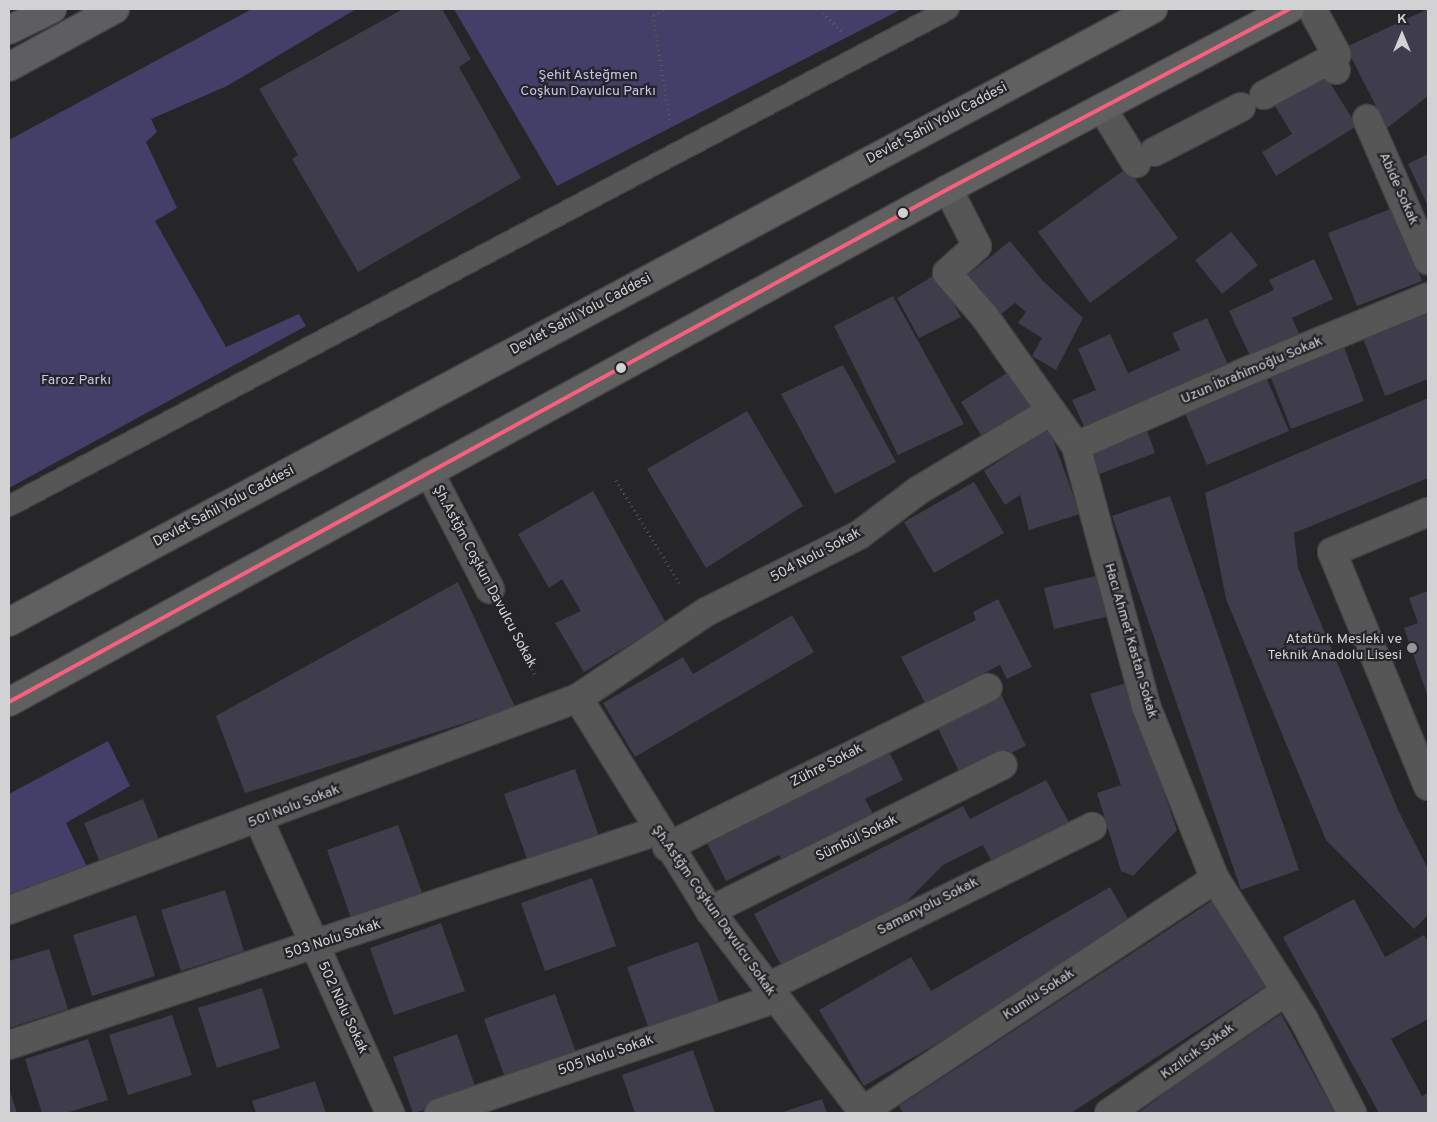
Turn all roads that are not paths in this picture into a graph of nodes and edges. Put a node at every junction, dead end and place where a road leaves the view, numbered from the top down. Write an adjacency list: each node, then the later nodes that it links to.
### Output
1 (52, 9): 7 (highway)
2 (114, 9): 8 (highway)
3 (949, 9): 17 (lane)
4 (1152, 9): 20 (main road, Devlet Sahil Yolu Caddesi)
5 (1289, 9): 9 (main road)
6 (1312, 9): 9 (street)
7 (9, 30)
8 (9, 68)
9 (1102, 108): 11 (main road)
10 (1365, 115): 12 (street, Abide Sokak)
11 (948, 189): 14 (street, Hacı Ahmet Kastan Sokak); 16 (main road)
12 (1428, 260)
13 (1428, 297): 15 (street, Uzun İbrahimoğlu Sokak)
14 (1052, 411): 15 (street, Hacı Ahmet Kastan Sokak); 22 (street, 504 Nolu Sokak)
15 (1076, 446): 29 (street, Hacı Ahmet Kastan Sokak)
16 (429, 472): 19 (street, Şh.Astğm Coşkun Davulcu Sokak); 23 (main road)
17 (9, 506)
18 (1428, 512): 25 (street)
19 (490, 589)
20 (9, 622)
21 (988, 688): 28 (street, Zühre Sokak)
22 (578, 698): 26 (street, 501 Nolu Sokak); 28 (street, Şh.Astğm Coşkun Davulcu Sokak)
23 (9, 702)
24 (1003, 765): 31 (street, Sümbül Sokak)
25 (1428, 786)
26 (259, 820): 30 (street, 501 Nolu Sokak); 32 (street, 502 Nolu Sokak)
27 (1092, 827): 34 (street, Samanyolu Sokak)
28 (662, 839): 31 (street, Şh.Astğm Coşkun Davulcu Sokak); 32 (street, 503 Nolu Sokak)
29 (1215, 879): 33 (street, Hacı Ahmet Kastan Sokak); 36 (street, Kumlu Sokak)
30 (9, 910)
31 (710, 911): 34 (street, Şh.Astğm Coşkun Davulcu Sokak)
32 (314, 946): 35 (street, 503 Nolu Sokak); 37 (street, 502 Nolu Sokak)
33 (1286, 991): 39 (street, Kızılcık Sokak); 40 (street, Hacı Ahmet Kastan Sokak)
34 (769, 994): 36 (street, Şh.Astğm Coşkun Davulcu Sokak); 38 (street, 505 Nolu Sokak)
35 (9, 1045)
36 (864, 1112)
37 (390, 1113)
38 (439, 1113)
39 (1109, 1113)
40 (1352, 1113)

